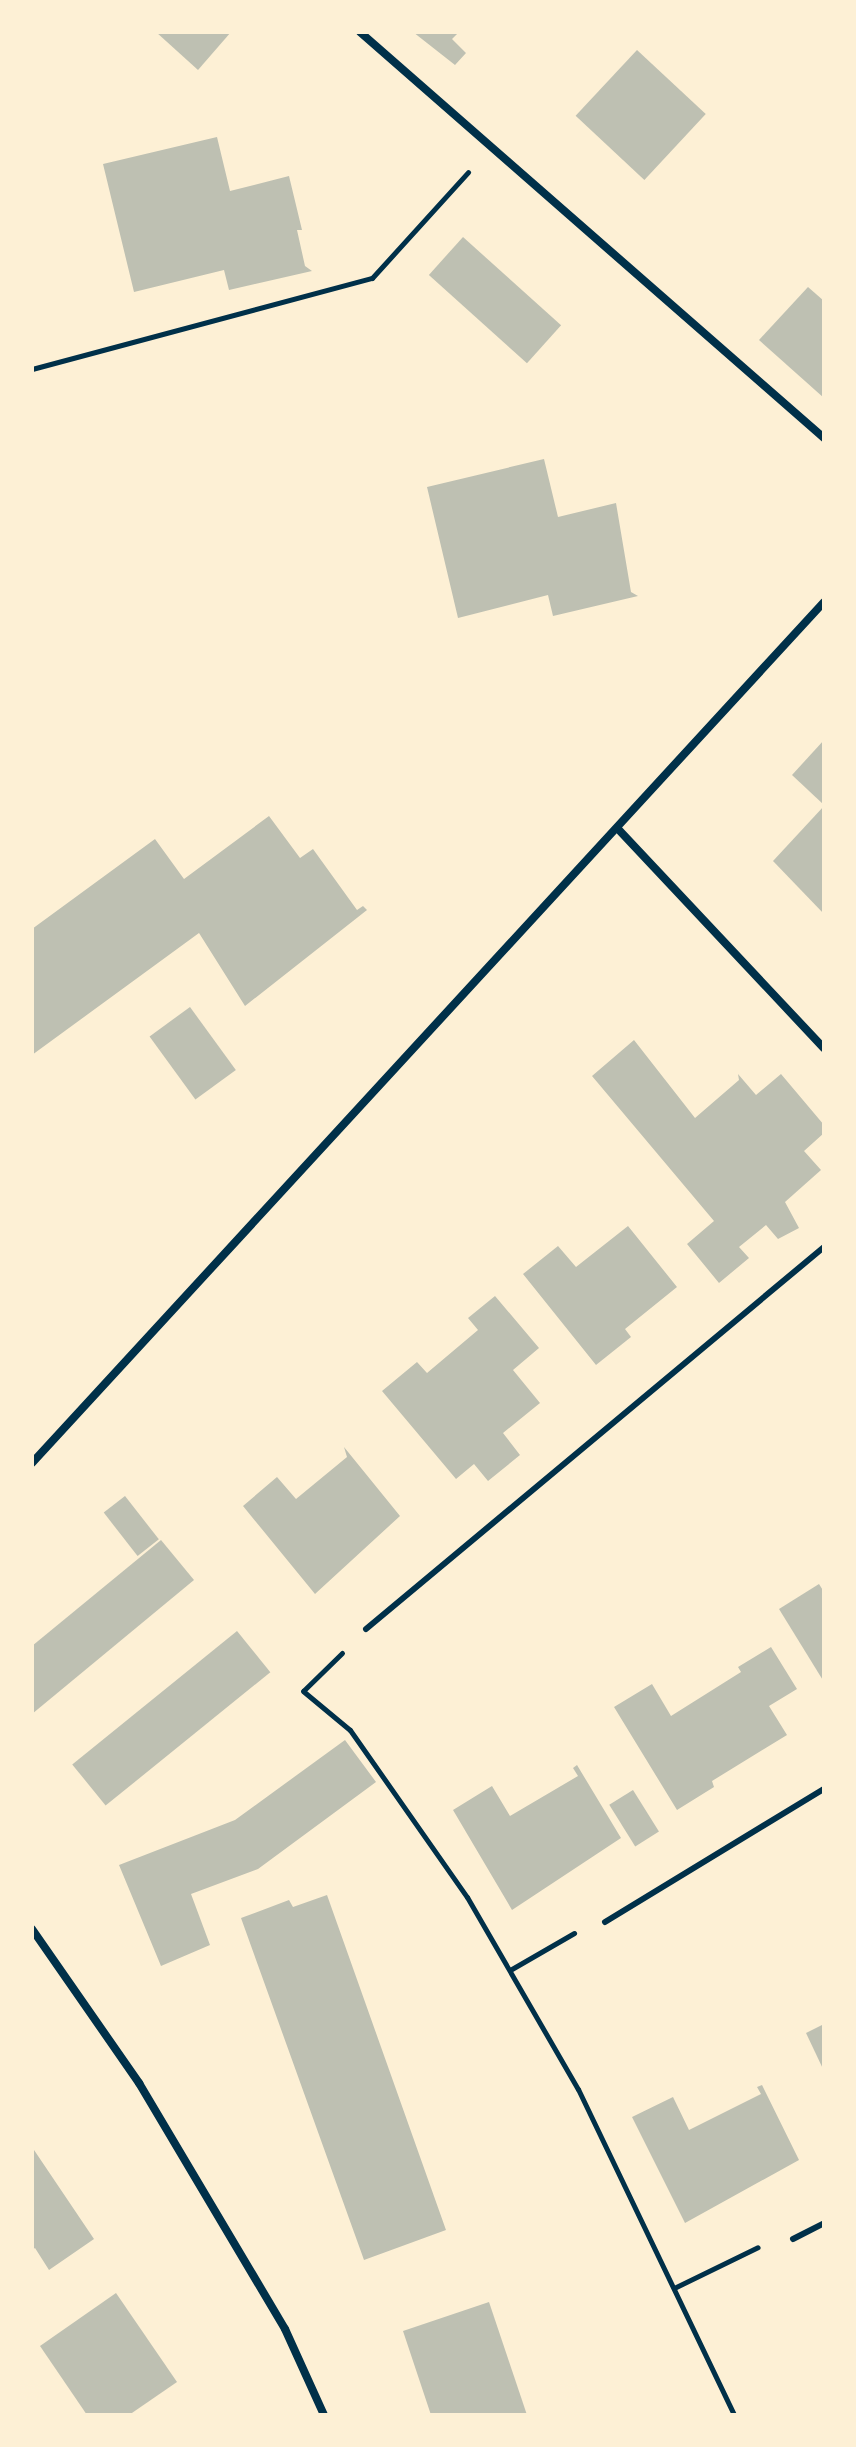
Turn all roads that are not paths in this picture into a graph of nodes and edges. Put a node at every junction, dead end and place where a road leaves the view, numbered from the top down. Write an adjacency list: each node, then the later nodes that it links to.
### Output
1 (360, 32): 2 (street)
2 (824, 438)
3 (824, 602): 4 (street)
4 (619, 830): 5 (street); 7 (street)
5 (824, 1048)
6 (824, 1247): 8 (lane)
7 (32, 1463)
8 (366, 1629)
9 (824, 1789): 10 (lane)
10 (605, 1922)
11 (32, 1929): 14 (street)
12 (824, 2223): 13 (lane)
13 (793, 2239)
14 (324, 2415)

